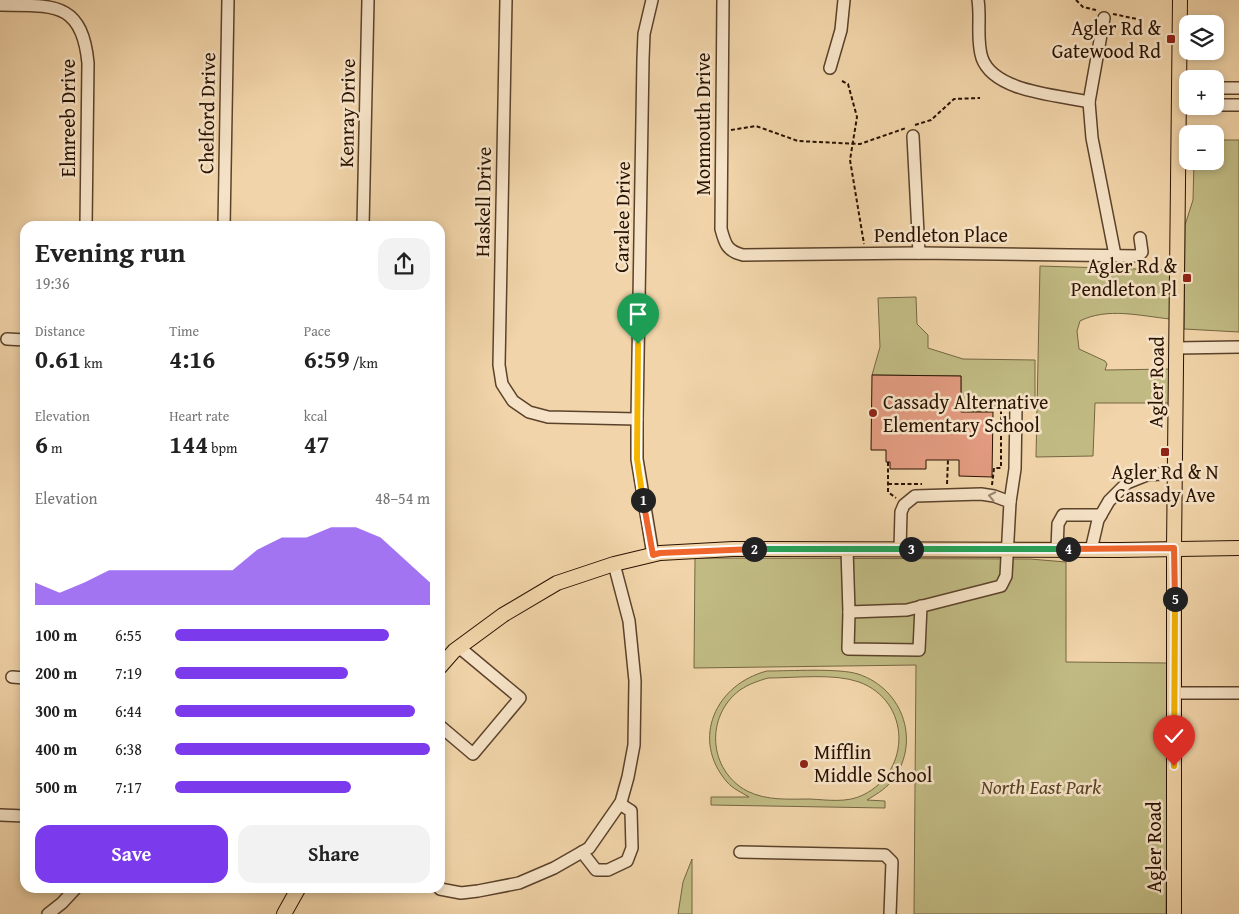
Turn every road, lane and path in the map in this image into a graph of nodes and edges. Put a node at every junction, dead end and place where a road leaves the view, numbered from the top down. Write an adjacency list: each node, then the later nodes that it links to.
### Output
1 (228, 0): 25 (street, Chelford Drive)
2 (368, 0): 26 (street, Kenray Drive)
3 (506, 0): 38 (street, Haskell Drive)
4 (652, 0): 38 (street, Caralee Drive)
5 (723, 0): 21 (street, Monmouth Drive)
6 (844, 0): 11 (street)
7 (978, 0): 17 (street)
8 (1180, 0): 12 (main road, Agler Road)
9 (0, 5): 24 (street, Elmreeb Drive)
10 (1104, 18): 17 (street)
11 (830, 68)
12 (1182, 70)
13 (842, 81): 23 (path)
14 (1224, 88): 15 (street)
15 (1239, 88)
16 (980, 98): 23 (path)
17 (1089, 102): 31 (street)
18 (1239, 104): 19 (street)
19 (1224, 105)
20 (1183, 115): 35 (main road, Agler Road)
21 (721, 131): 23 (path); 28 (street, Monmouth Drive)
22 (913, 136): 29 (street)
23 (853, 144): 30 (path)
24 (86, 221)
25 (224, 221)
26 (363, 221)
27 (1140, 238): 31 (street, Pendleton Place)
28 (727, 248): 30 (street, Pendleton Place)
29 (919, 252): 30 (street, Pendleton Place); 31 (street, Pendleton Place)
30 (864, 253)
31 (1115, 255)
32 (7, 339): 33 (street)
33 (20, 340)
34 (1239, 347): 35 (street)
35 (1176, 348): 41 (main road, Agler Road)
36 (1001, 408): 45 (path)
37 (1016, 408): 47 (street)
38 (637, 419): 56 (street, Caralee Drive)
39 (948, 460): 44 (path)
40 (888, 462): 42 (path)
41 (1176, 473): 48 (street); 49 (main road, Agler Road)
42 (888, 484): 43 (path); 46 (path)
43 (927, 484)
44 (947, 484)
45 (984, 484)
46 (896, 498)
47 (1010, 502): 52 (street, one-way to 52); 53 (street)
48 (1101, 515): 54 (street); 55 (street)
49 (1174, 548): 50 (main road); 55 (main road); 65 (main road, Agler Road)
50 (1239, 548)
51 (848, 549): 52 (main road); 56 (main road); 59 (street)
52 (900, 549): 53 (main road)
53 (1009, 549): 54 (main road); 58 (street)
54 (1057, 549): 55 (main road)
55 (1091, 550)
56 (653, 555): 57 (main road)
57 (614, 564): 60 (main road); 67 (street)
58 (921, 606): 59 (street); 59 (street)
59 (849, 612)
60 (460, 648): 61 (main road); 66 (street)
61 (445, 662)
62 (12, 677): 63 (street)
63 (20, 678)
64 (1239, 692): 65 (street)
65 (1175, 693): 78 (main road, Agler Road)
66 (445, 730)
67 (620, 804): 70 (street); 70 (street)
68 (0, 815): 69 (street)
69 (20, 816)
70 (586, 850): 72 (street)
71 (740, 852): 77 (street)
72 (445, 890)
73 (71, 893): 75 (street)
74 (296, 893): 76 (main road)
75 (48, 914)
76 (284, 914)
77 (890, 914)
78 (1174, 914)

